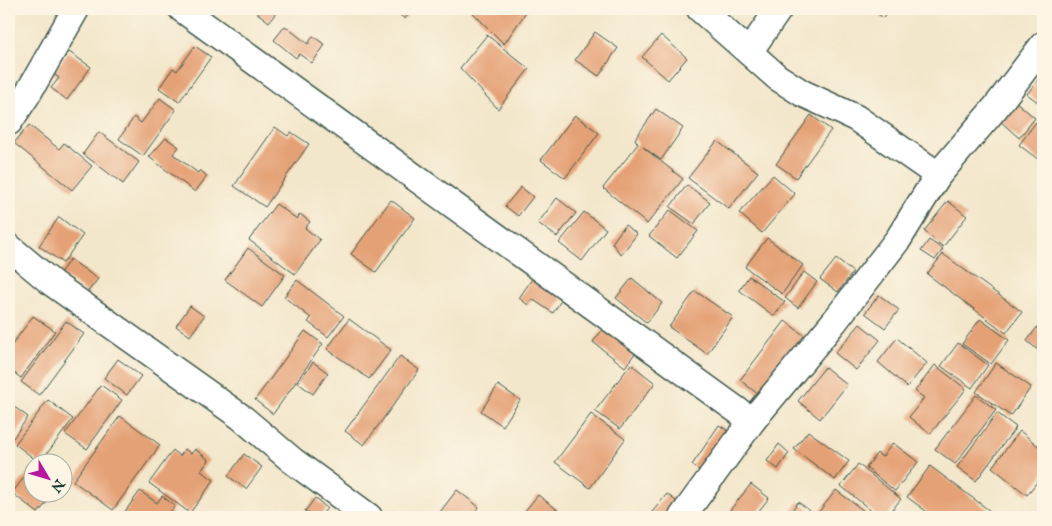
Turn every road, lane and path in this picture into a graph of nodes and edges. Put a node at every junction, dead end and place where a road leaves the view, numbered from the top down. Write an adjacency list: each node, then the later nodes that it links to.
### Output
1 (76, 9): 7 (street)
2 (182, 9): 10 (street)
3 (700, 9): 6 (street)
4 (779, 9): 6 (street)
5 (1043, 45): 8 (street)
6 (749, 52): 8 (street)
7 (9, 122)
8 (938, 175): 10 (street)
9 (9, 247): 11 (street)
10 (752, 421): 12 (street)
11 (370, 517)
12 (682, 517)

